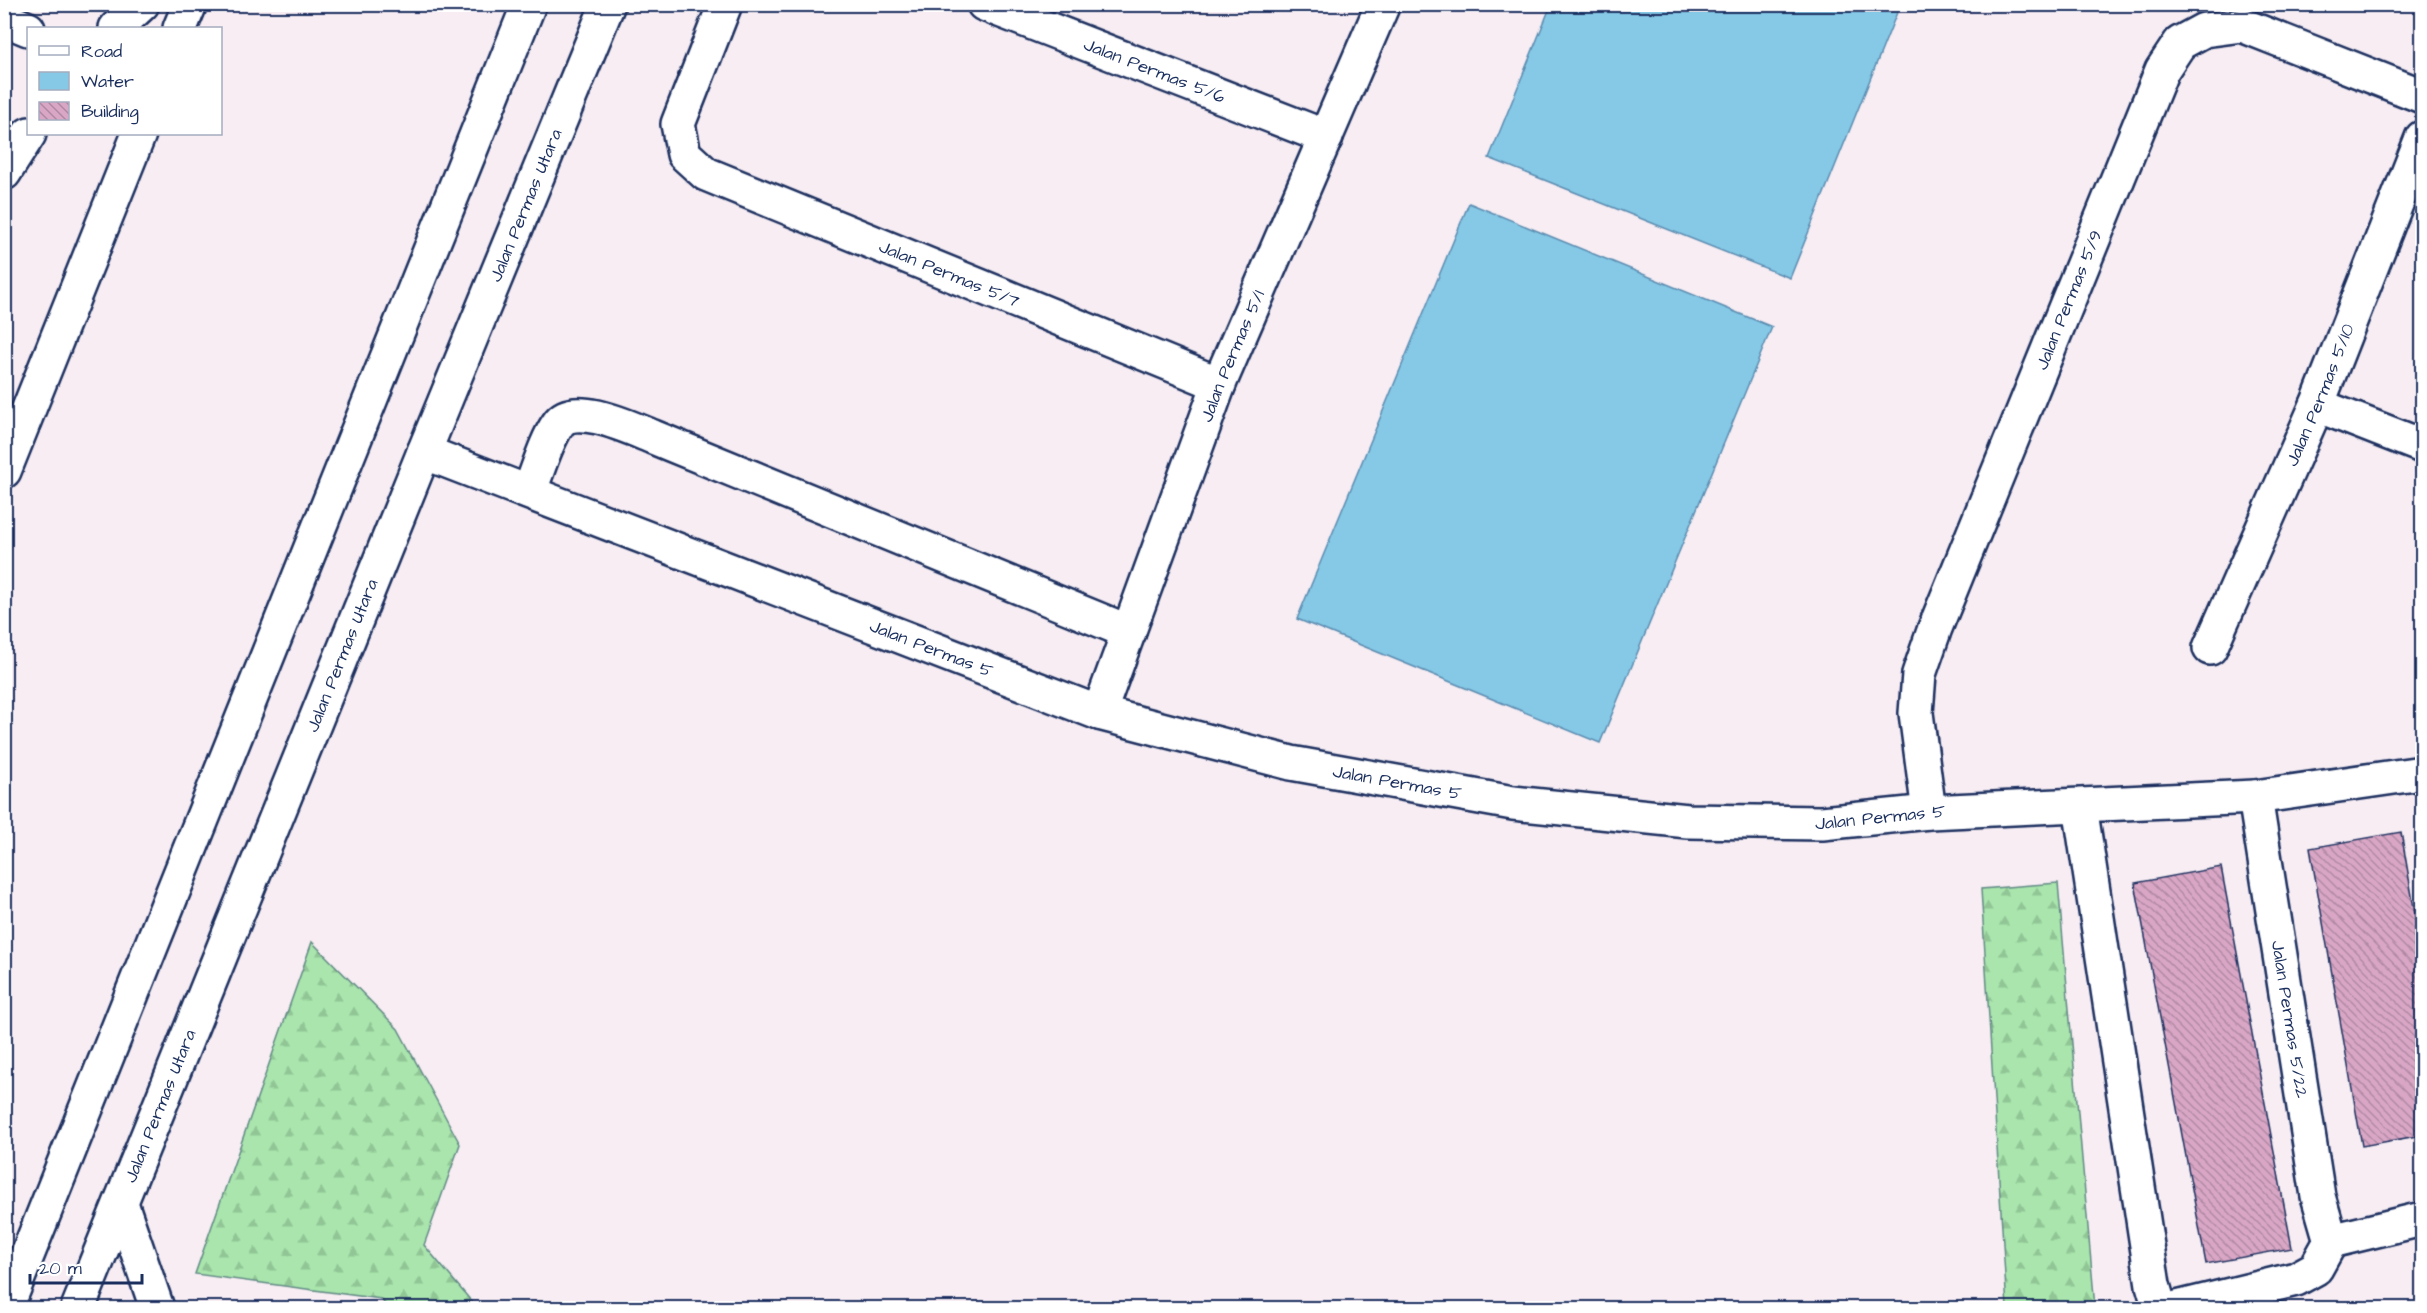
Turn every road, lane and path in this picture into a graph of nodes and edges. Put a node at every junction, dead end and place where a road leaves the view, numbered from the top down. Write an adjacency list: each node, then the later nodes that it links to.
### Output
1 (142, 4): 9 (street)
2 (190, 4): 10 (street)
3 (529, 4): 34 (street)
4 (608, 4): 21 (street, Jalan Permas Utara)
5 (725, 4): 18 (street, Jalan Permas 5/7)
6 (984, 4): 15 (street, Jalan Permas 5/6)
7 (1383, 4): 15 (street, Jalan Permas 5/1)
8 (4, 19): 11 (street)
9 (117, 27)
10 (180, 27)
11 (27, 28)
12 (2422, 96): 30 (street, Jalan Permas 5/9)
13 (28, 135): 17 (street)
14 (139, 135): 22 (street)
15 (1326, 137): 18 (street, Jalan Permas 5/1)
16 (2422, 138): 19 (street, Jalan Permas 5/10)
17 (4, 173)
18 (1219, 384): 24 (street, Jalan Permas 5/1)
19 (2318, 405): 20 (street); 25 (street, Jalan Permas 5/10)
20 (2422, 446)
21 (424, 452): 23 (street, Jalan Permas 5); 31 (street, Jalan Permas Utara)
22 (4, 471)
23 (529, 492): 24 (street); 26 (street, Jalan Permas 5)
24 (1129, 633): 26 (street, Jalan Permas 5/1)
25 (2210, 648)
26 (1099, 713): 30 (street, Jalan Permas 5)
27 (2422, 773): 28 (street, Jalan Permas 5)
28 (2255, 797): 29 (street, Jalan Permas 5); 33 (street, Jalan Permas 5/22)
29 (2080, 806): 30 (street, Jalan Permas 5); 37 (street)
30 (1929, 812)
31 (121, 1203): 35 (street, Jalan Permas Utara); 36 (street)
32 (2422, 1219): 33 (street)
33 (2331, 1242): 38 (street)
34 (6, 1308)
35 (78, 1308)
36 (157, 1308)
37 (2164, 1308)
38 (2177, 1308)

